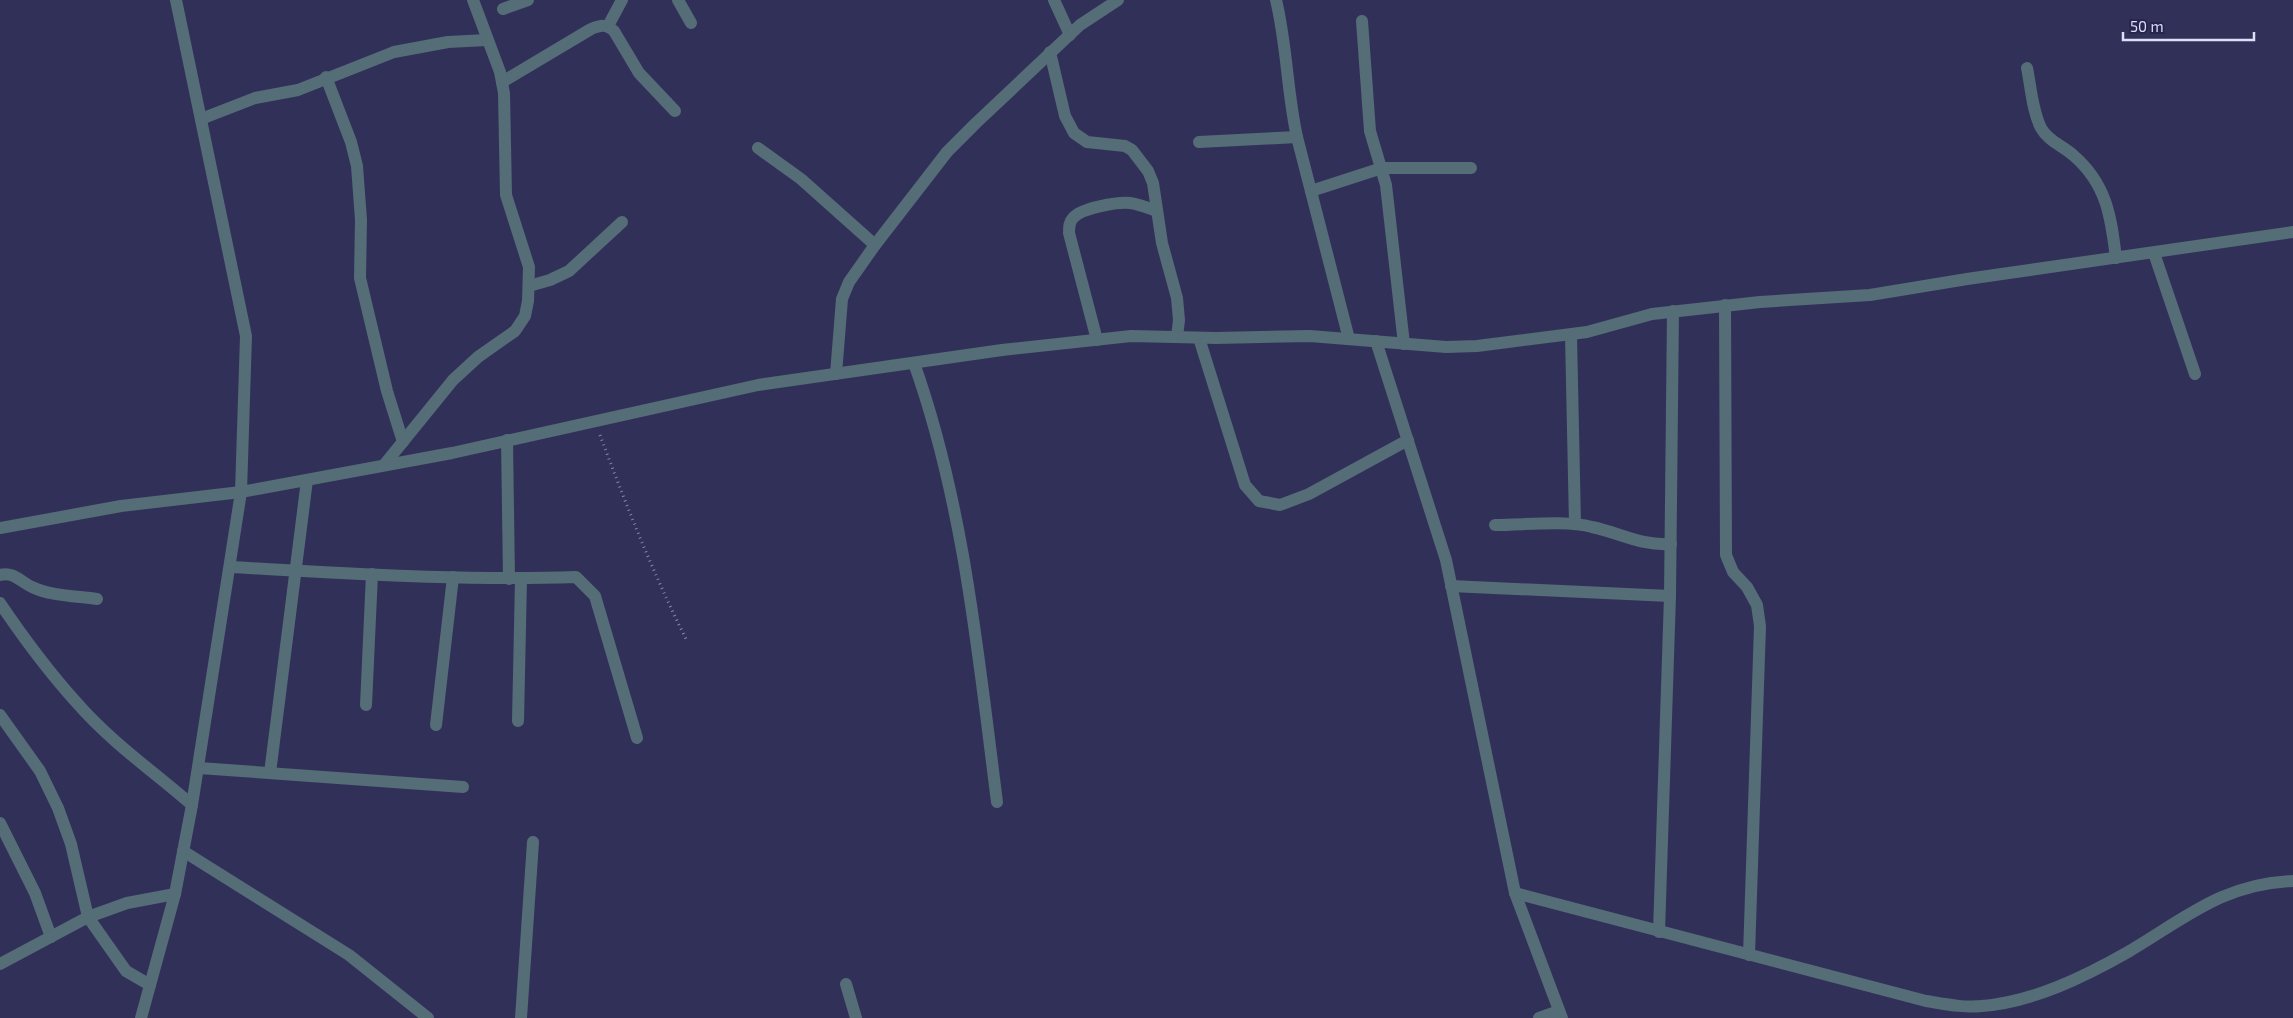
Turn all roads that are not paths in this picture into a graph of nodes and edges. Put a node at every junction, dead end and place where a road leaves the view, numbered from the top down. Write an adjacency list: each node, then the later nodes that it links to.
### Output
1 (176, 0): 20 (street)
2 (473, 0): 14 (street)
3 (528, 0): 9 (street)
4 (622, 0): 12 (street)
5 (678, 0): 11 (street)
6 (1054, 0): 13 (street)
7 (1118, 0): 13 (street)
8 (1276, 0): 21 (street)
9 (503, 9)
10 (1362, 21): 24 (street)
11 (691, 23)
12 (608, 26): 18 (street); 19 (street)
13 (1070, 35): 15 (street)
14 (487, 40): 17 (street); 18 (street)
15 (1050, 52): 27 (street); 30 (street)
16 (2027, 68): 32 (street)
17 (326, 77): 20 (street); 48 (street)
18 (502, 82): 33 (street)
19 (675, 110)
20 (201, 119): 51 (street)
21 (1297, 137): 22 (street); 26 (street)
22 (1199, 142)
23 (758, 148): 30 (street)
24 (1382, 168): 25 (street); 26 (street); 42 (street)
25 (1471, 168)
26 (1311, 191): 39 (street)
27 (1157, 210): 37 (street); 40 (street)
28 (622, 222): 33 (street)
29 (2293, 232): 31 (street)
30 (876, 245): 44 (street)
31 (2154, 253): 32 (street); 45 (street)
32 (2116, 258): 34 (street)
33 (529, 286): 48 (street)
34 (1725, 306): 35 (street); 85 (street)
35 (1673, 311): 36 (street); 55 (street)
36 (1571, 335): 42 (street); 52 (street)
37 (1177, 337): 38 (street); 40 (street)
38 (1199, 338): 39 (street); 47 (street)
39 (1349, 339): 41 (street)
40 (1098, 340): 43 (street)
41 (1376, 341): 42 (street); 47 (street)
42 (1404, 344)
43 (914, 363): 44 (street); 74 (street)
44 (836, 374): 46 (street)
45 (2195, 374)
46 (507, 440): 49 (street); 61 (street)
47 (1408, 440): 62 (street)
48 (403, 442): 49 (street)
49 (384, 465): 50 (street)
50 (307, 480): 51 (street); 57 (street)
51 (242, 492): 54 (street); 56 (street)
52 (1575, 524): 53 (street); 55 (street)
53 (1495, 525)
54 (0, 528)
55 (1671, 544): 63 (street)
56 (230, 566): 57 (street); 71 (street)
57 (296, 570): 58 (street); 72 (street)
58 (372, 574): 60 (street); 66 (street)
59 (0, 575): 64 (street)
60 (452, 577): 61 (street); 69 (street)
61 (515, 579): 68 (street); 70 (street)
62 (1451, 586): 63 (street); 80 (street)
63 (1670, 596): 83 (street)
64 (97, 599)
65 (0, 603): 75 (street)
66 (366, 705)
67 (0, 715): 82 (street)
68 (518, 721)
69 (436, 725)
70 (638, 738)
71 (199, 768): 72 (street); 75 (street)
72 (270, 773): 73 (street)
73 (463, 787)
74 (997, 802)
75 (192, 805): 78 (street)
76 (0, 823): 84 (street)
77 (533, 842): 92 (street)
78 (183, 851): 81 (street); 91 (street)
79 (2293, 881): 85 (street)
80 (1515, 893): 83 (street); 89 (street)
81 (175, 894): 82 (street); 88 (street)
82 (88, 917): 84 (street); 88 (street)
83 (1659, 932): 85 (street)
84 (51, 937): 86 (street)
85 (1749, 955)
86 (0, 964)
87 (846, 984): 93 (street)
88 (150, 985): 90 (street)
89 (1561, 1014): 94 (street)
90 (141, 1018)
91 (428, 1018)
92 (521, 1018)
93 (856, 1018)
94 (1539, 1018)

